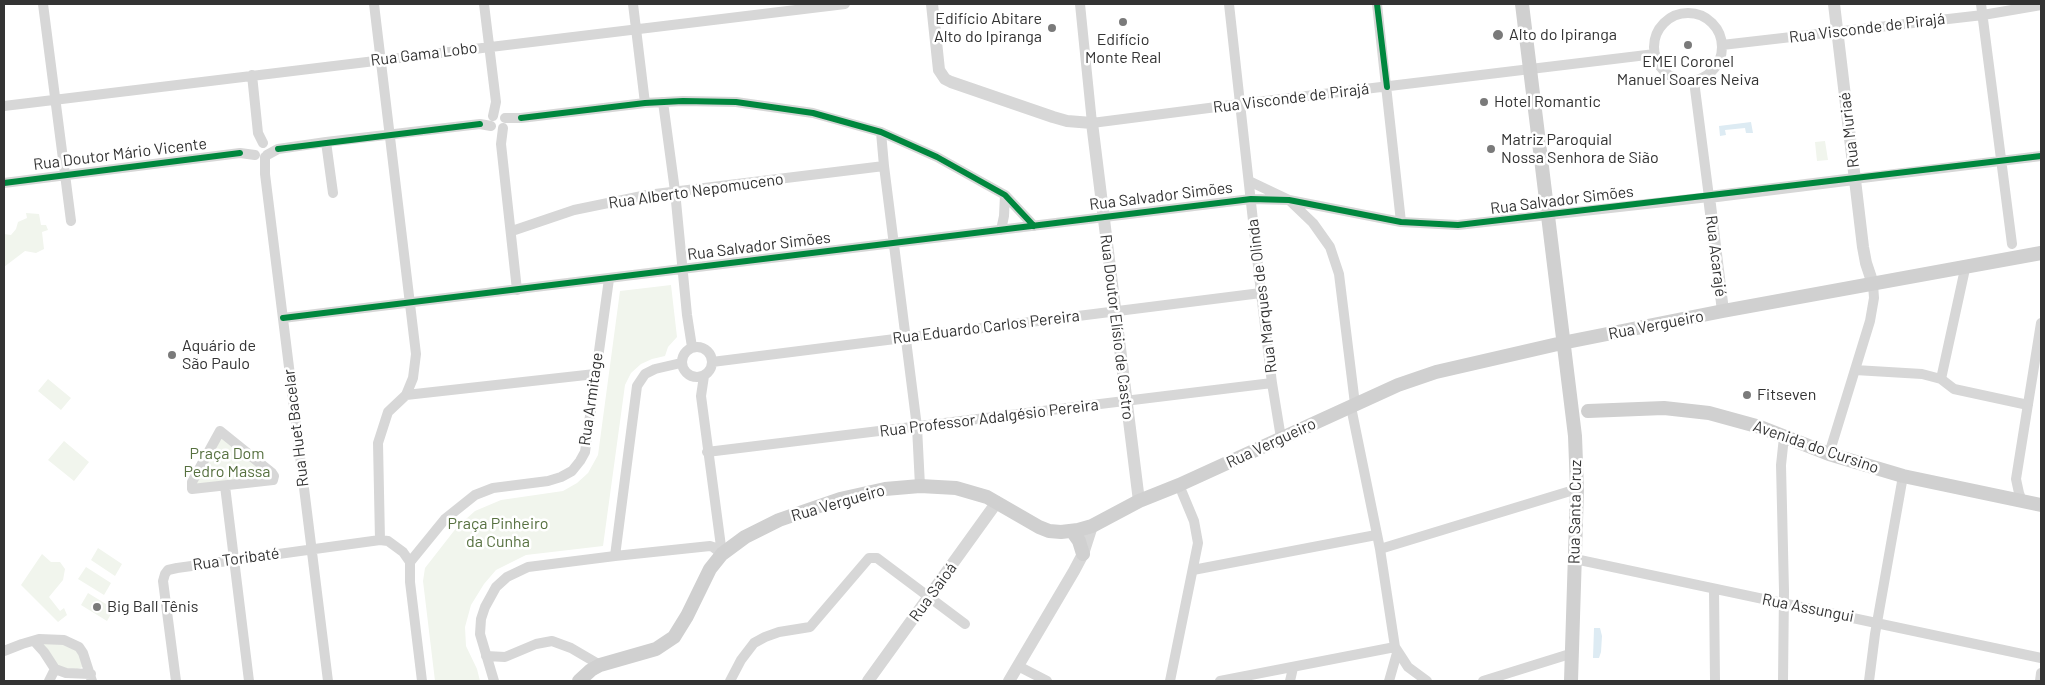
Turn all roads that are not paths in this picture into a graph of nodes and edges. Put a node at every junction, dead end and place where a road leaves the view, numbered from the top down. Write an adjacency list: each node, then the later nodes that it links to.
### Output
1 (43, 4): 27 (street)
2 (374, 4): 22 (street)
3 (484, 4): 19 (street)
4 (633, 4): 17 (street)
5 (845, 4): 14 (street, Rua Gama Lobo)
6 (932, 4): 33 (street, Rua Visconde de Pirajá)
7 (1080, 4): 33 (street, Rua Doutor Elísio de Castro)
8 (1228, 4): 30 (street, Rua Marques de Olinda)
9 (1377, 4): 26 (street)
10 (1522, 4): 23 (main road, Rua Santa Cruz)
11 (1834, 4): 18 (street, Rua Muriaé)
12 (1981, 4): 16 (street)
13 (2041, 6): 16 (street, Rua Visconde de Pirajá)
14 (783, 7): 17 (street, Rua Gama Lobo)
15 (1686, 9): 20 (street); 21 (street)
16 (1983, 15): 18 (street, Rua Visconde de Pirajá); 39 (street)
17 (636, 29): 19 (street, Rua Gama Lobo); 29 (street)
18 (1837, 32): 20 (street, Rua Visconde de Pirajá); 42 (street, Rua Muriaé)
19 (489, 46): 22 (street, Rua Gama Lobo); 32 (street)
20 (1722, 46): 25 (street)
21 (1655, 54): 23 (street, Rua Visconde de Pirajá); 25 (street)
22 (381, 59): 24 (street, Rua Gama Lobo); 35 (street)
23 (1529, 68): 26 (street, Rua Visconde de Pirajá); 52 (main road, Rua Santa Cruz)
24 (252, 75): 27 (street, Rua Gama Lobo); 37 (street, Rua Huet Bacelar)
25 (1694, 81): 48 (street, Rua Acarajé)
26 (1387, 87): 30 (street, Rua Visconde de Pirajá); 55 (street)
27 (56, 99): 31 (street, Rua Gama Lobo); 41 (street)
28 (663, 102): 29 (street, Rua Doutor Mário Vicente); 34 (street, Rua Doutor Mário Vicente); 45 (street)
29 (645, 103): 32 (street, Rua Doutor Mário Vicente)
30 (1240, 104): 33 (street, Rua Visconde de Pirajá); 43 (street, Rua Marques de Olinda)
31 (4, 106)
32 (498, 122): 35 (street, Rua Doutor Mário Vicente); 59 (street)
33 (1092, 124): 53 (street, Rua Doutor Elísio de Castro)
34 (881, 132): 40 (street); 47 (street, Rua Doutor Mário Vicente)
35 (391, 136): 36 (street, Rua Doutor Mário Vicente); 69 (street)
36 (326, 142): 37 (street, Rua Doutor Mário Vicente); 46 (street)
37 (261, 151): 41 (street, Rua Doutor Mário Vicente); 72 (street, Rua Huet Bacelar)
38 (2041, 156): 39 (street, Rua Salvador Simões)
39 (2001, 161): 42 (street, Rua Salvador Simões); 61 (street)
40 (884, 166): 45 (street, Rua Alberto Nepomuceno); 60 (street)
41 (65, 175): 44 (street, Rua Doutor Mário Vicente); 54 (street)
42 (1854, 179): 48 (street, Rua Salvador Simões); 66 (street, Rua Muriaé)
43 (1249, 181): 49 (street, Rua Marques de Olinda); 50 (street, Rua Salvador Simões)
44 (4, 183)
45 (676, 191): 59 (street, Rua Alberto Nepomuceno); 64 (street)
46 (333, 193)
47 (1005, 195): 57 (street, Rua Doutor Mário Vicente); 58 (street)
48 (1709, 197): 52 (street, Rua Salvador Simões); 70 (street, Rua Acarajé)
49 (1251, 199): 50 (street, Rua Salvador Simões); 53 (street, Rua Salvador Simões); 68 (street, Rua Marques de Olinda)
50 (1289, 200): 51 (street, Rua Salvador Simões); 56 (street)
51 (1319, 206): 55 (street, Rua Salvador Simões); 56 (street)
52 (1547, 214): 55 (street, Rua Salvador Simões); 75 (main road, Rua Santa Cruz)
53 (1103, 217): 57 (street, Rua Salvador Simões); 71 (street, Rua Doutor Elísio de Castro)
54 (71, 221)
55 (1402, 222)
56 (1313, 223): 89 (street)
57 (1034, 226): 58 (street, Rua Salvador Simões)
58 (1001, 230): 60 (street, Rua Salvador Simões)
59 (512, 231): 67 (street)
60 (893, 243): 64 (street, Rua Salvador Simões); 74 (street)
61 (2012, 244)
62 (2041, 254): 63 (main road, Rua Vergueiro)
63 (1965, 268): 66 (main road, Rua Vergueiro); 83 (street)
64 (682, 269): 65 (street, Rua Salvador Simões); 76 (street)
65 (608, 279): 67 (street, Rua Salvador Simões); 80 (street, Rua Armitage)
66 (1873, 284): 70 (main road, Rua Vergueiro); 79 (street)
67 (518, 290): 69 (street, Rua Salvador Simões)
68 (1261, 293): 71 (street, Rua Eduardo Carlos Pereira); 84 (street, Rua Marques de Olinda)
69 (411, 302): 72 (street, Rua Salvador Simões); 86 (street)
70 (1723, 311): 75 (main road, Rua Vergueiro)
71 (1115, 312): 74 (street, Rua Eduardo Carlos Pereira); 88 (street, Rua Doutor Elísio de Castro)
72 (283, 318): 112 (street, Rua Huet Bacelar)
73 (2041, 323): 90 (street)
74 (905, 337): 77 (street, Rua Eduardo Carlos Pereira); 92 (street)
75 (1562, 343): 85 (main road, Rua Santa Cruz); 89 (main road, Rua Vergueiro)
76 (692, 347): 77 (street); 78 (street)
77 (712, 362): 82 (street)
78 (681, 363): 81 (street); 116 (street)
79 (1855, 370): 83 (street); 97 (street)
80 (595, 374): 86 (street); 119 (street, Rua Armitage)
81 (691, 376): 82 (street); 87 (street)
82 (704, 376): 87 (street)
83 (1941, 379): 90 (street)
84 (1272, 383): 88 (street, Rua Professor Adalgésio Pereira); 95 (street, Rua Marques de Olinda)
85 (1569, 388): 91 (main road); 93 (main road, Rua Santa Cruz)
86 (406, 395): 111 (street)
87 (700, 396): 96 (street)
88 (1126, 401): 92 (street, Rua Professor Adalgésio Pereira); 105 (street, Rua Doutor Elísio de Castro)
89 (1353, 405): 95 (main road, Rua Vergueiro); 110 (street)
90 (2028, 405): 99 (street)
91 (1588, 411): 93 (main road); 94 (main road, Avenida do Cursino)
92 (917, 427): 96 (street, Rua Professor Adalgésio Pereira); 102 (street)
93 (1575, 436): 103 (main road, Rua Santa Cruz)
94 (1784, 437): 97 (main road, Avenida do Cursino); 123 (street)
95 (1282, 438): 100 (main road, Rua Vergueiro)
96 (707, 452): 114 (street)
97 (1829, 454): 98 (main road, Avenida do Cursino)
98 (1904, 476): 104 (main road, Avenida do Cursino); 124 (street)
99 (2016, 478): 104 (street); 104 (street)
100 (1179, 485): 105 (main road, Rua Vergueiro); 120 (street)
101 (225, 486): 101 (street); 118 (street)
102 (920, 486): 106 (main road, Rua Vergueiro); 114 (main road, Rua Vergueiro)
103 (1577, 489): 113 (street); 117 (main road, Rua Santa Cruz)
104 (2011, 499): 107 (main road, Avenida do Cursino)
105 (1139, 501): 108 (main road, Rua Vergueiro)
106 (997, 502): 109 (main road, Rua Vergueiro); 122 (street, Rua Saioá)
107 (2041, 505)
108 (1092, 526): 109 (main road, Rua Vergueiro); 115 (street)
109 (1072, 531): 115 (main road)
110 (1376, 535): 113 (street); 120 (street)
111 (380, 540): 112 (street, Rua Toribaté); 119 (street)
112 (311, 549): 118 (street, Rua Toribaté); 142 (street, Rua Huet Bacelar)
113 (1380, 549): 127 (street)
114 (722, 554): 116 (street); 132 (main road, Rua Vergueiro)
115 (1083, 554): 133 (street)
116 (615, 556): 130 (street)
117 (1575, 559): 121 (street, Rua Assungui); 129 (main road, Rua Santa Cruz)
118 (233, 560): 140 (street, Rua Toribaté); 141 (street)
119 (410, 562): 143 (street)
120 (1193, 570): 150 (street)
121 (1714, 589): 123 (street, Rua Assungui); 157 (street)
122 (929, 598): 125 (street); 146 (street); 147 (street, Rua Saioá)
123 (1783, 604): 124 (street, Rua Assungui); 158 (street)
124 (1877, 622): 131 (street, Rua Assungui); 159 (street)
125 (965, 624)
126 (34, 641): 128 (street); 135 (street); 137 (street)
127 (1396, 650): 134 (street); 153 (street); 154 (street)
128 (4, 651)
129 (1573, 654): 138 (street); 156 (main road, Rua Santa Cruz)
130 (486, 656): 132 (street); 144 (street)
131 (2041, 658)
132 (600, 665): 145 (main road, Rua Vergueiro)
133 (1018, 666): 148 (street); 149 (street)
134 (1293, 668): 151 (street); 152 (street)
135 (54, 669): 137 (street); 139 (street)
136 (2041, 673): 160 (street)
137 (91, 678)
138 (1498, 679): 155 (street)
139 (50, 681)
140 (176, 681)
141 (249, 681)
142 (328, 681)
143 (422, 681)
144 (494, 681)
145 (579, 681)
146 (730, 681)
147 (868, 681)
148 (1009, 681)
149 (1047, 681)
150 (1170, 681)
151 (1220, 681)
152 (1290, 681)
153 (1389, 681)
154 (1426, 681)
155 (1483, 681)
156 (1571, 681)
157 (1716, 681)
158 (1783, 681)
159 (1869, 681)
160 (2040, 681)

